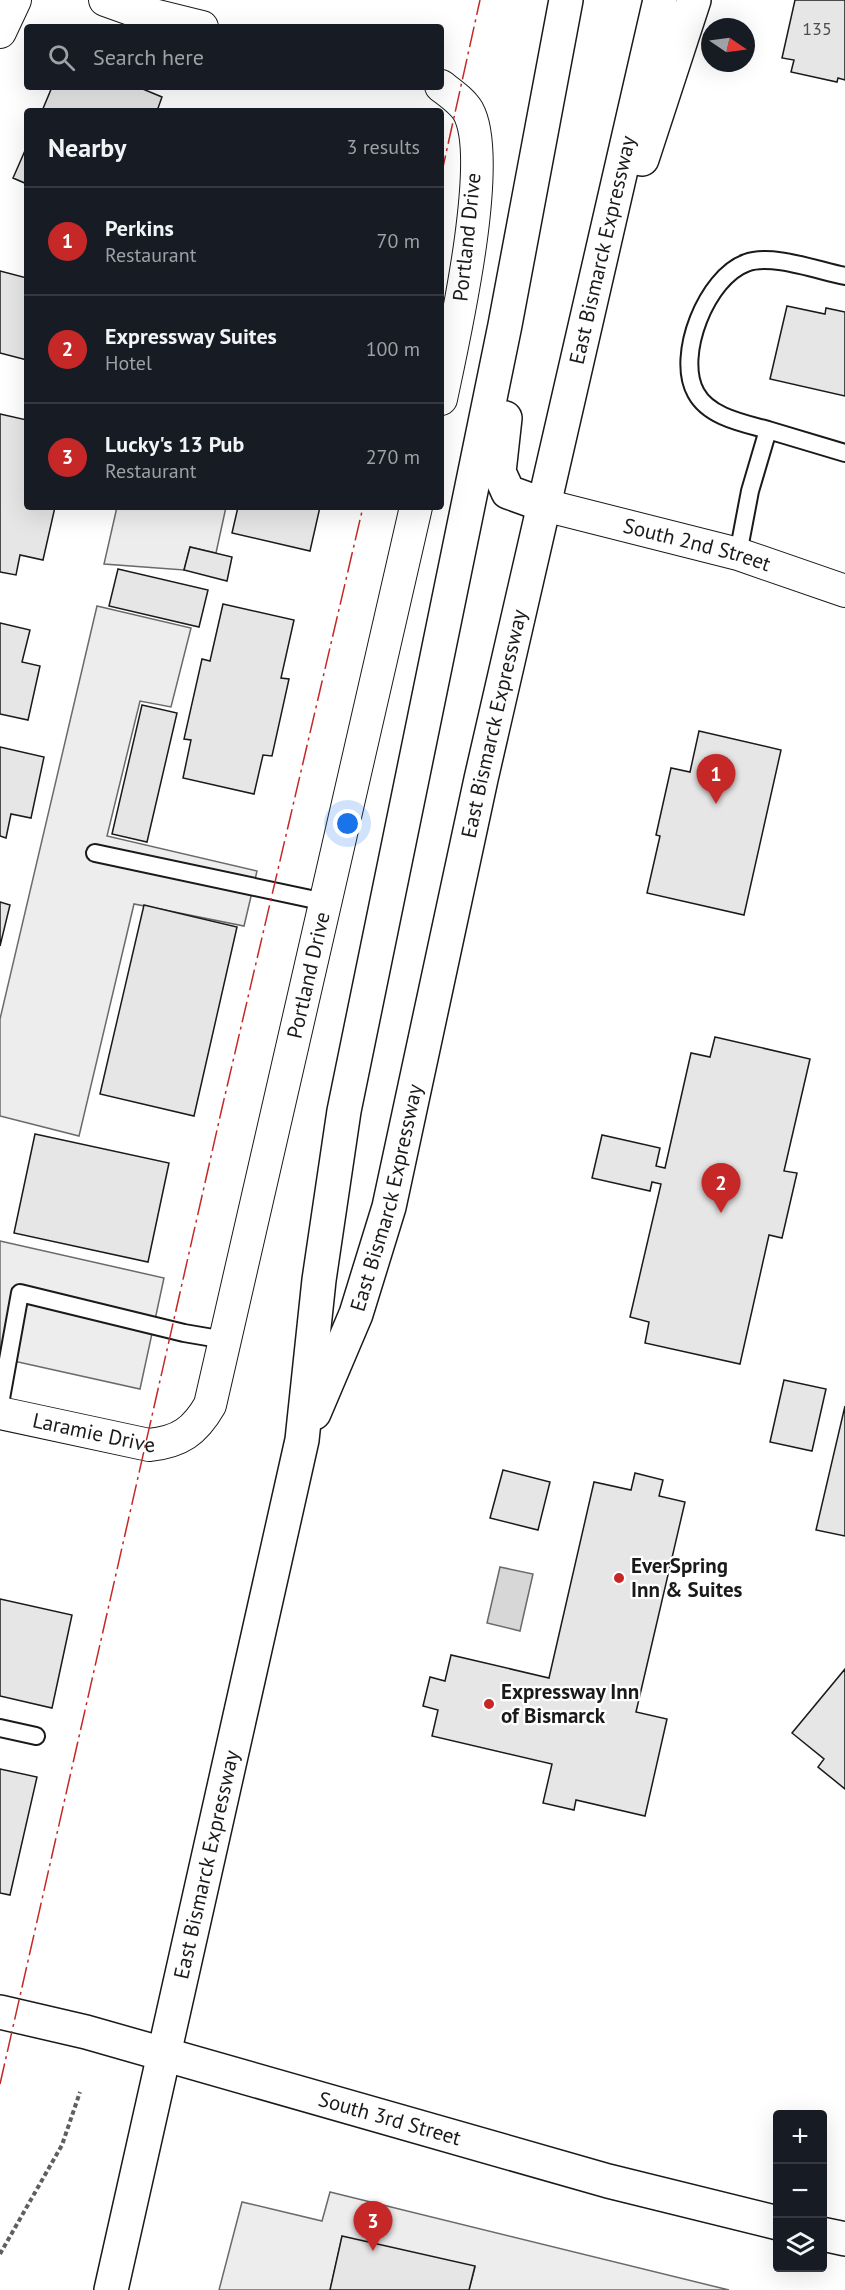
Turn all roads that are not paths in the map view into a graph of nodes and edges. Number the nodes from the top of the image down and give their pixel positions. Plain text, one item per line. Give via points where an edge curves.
1 (15, 0) edge
2 (105, 0) edge
3 (566, 0) edge
4 (660, 0) edge
5 (694, 0) edge
6 (190, 24) edge
7 (0, 32) edge
8 (444, 89) edge
9 (536, 166) junction
10 (607, 237) junction
11 (845, 276) edge
12 (444, 384) edge
13 (768, 430) junction
14 (845, 453) edge
15 (544, 505) junction
16 (415, 510) edge
17 (738, 554) junction
18 (845, 591) edge
19 (94, 854) dead end
20 (325, 902) junction
21 (225, 1340) junction
22 (0, 1404) edge
23 (0, 1413) edge
24 (187, 1435) joint
25 (302, 1440) junction
26 (0, 1728) edge
27 (36, 1736) dead end
28 (0, 2012) edge
29 (165, 2057) junction
30 (773, 2222) edge
31 (827, 2235) edge
32 (845, 2239) edge
33 (111, 2290) edge

1 - 7 street
2 - 6 street
3 - 9 main road, East Bismarck Expressway
4 - 10 main road, East Bismarck Expressway
5 - 10 main road via 649,144
8 - 12 street, Portland Drive via 468,111 476,164 463,291
9 - 15 main road via 542,194 539,225 500,444 500,472 508,492
9 - 25 main road, East Bismarck Expressway via 344,1111 319,1280
10 - 15 main road, East Bismarck Expressway
11 - 13 lane via 782,262 747,262 717,283 707,300 689,358 695,392 719,414
13 - 14 lane
13 - 17 lane via 750,491
15 - 17 street, South 2nd Street
15 - 25 main road, East Bismarck Expressway via 389,1207 356,1314
16 - 20 street, Portland Drive
17 - 18 street, South 2nd Street
19 - 20 lane
20 - 21 street, Portland Drive
21 - 22 lane via 20,1293
21 - 24 street, Portland Drive via 210,1405 200,1423
23 - 24 street, Laramie Drive via 149,1445 169,1443
25 - 29 main road, East Bismarck Expressway
26 - 27 lane
28 - 29 main road, South 3rd Street via 86,2032
29 - 30 main road, South 3rd Street via 608,2181
29 - 33 main road, East Bismarck Expressway
31 - 32 main road

